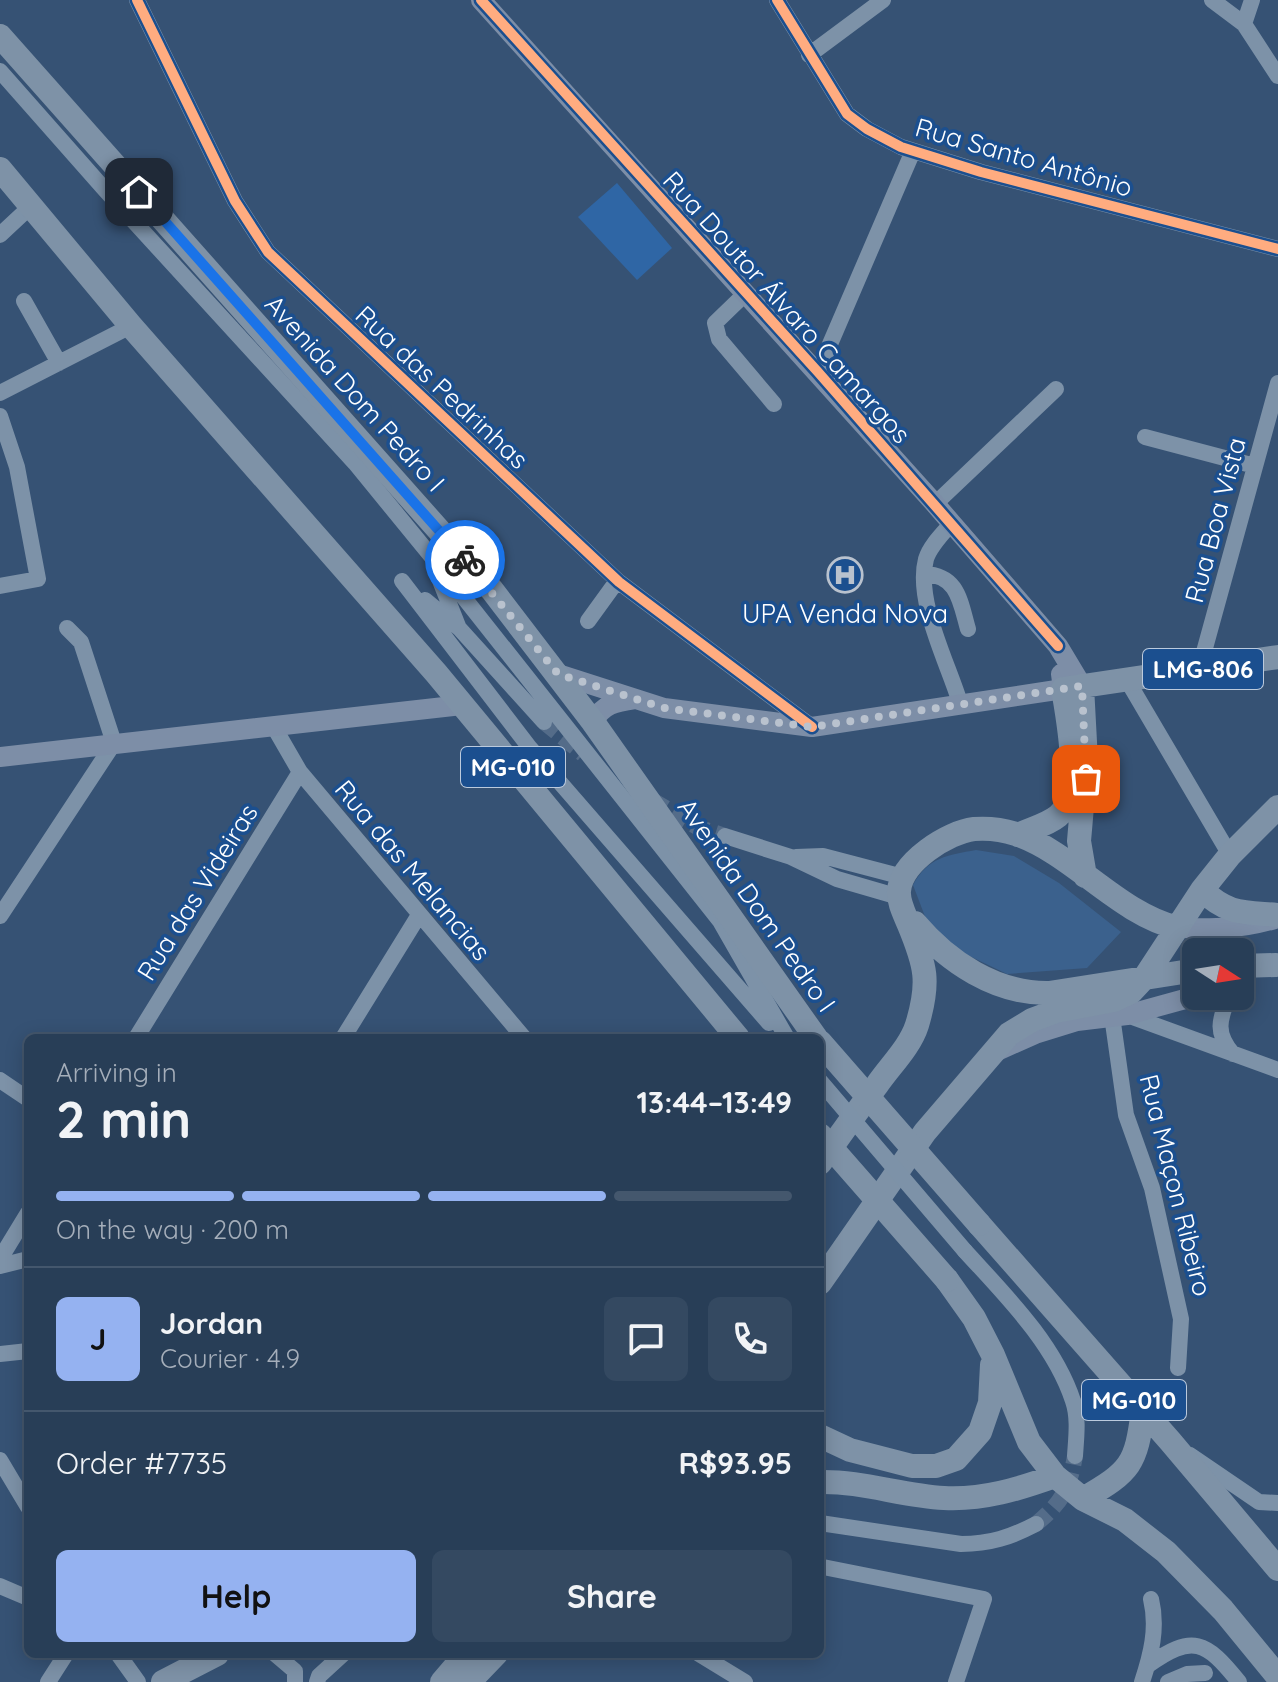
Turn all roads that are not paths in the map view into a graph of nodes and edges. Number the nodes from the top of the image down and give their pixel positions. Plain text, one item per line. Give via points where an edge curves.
1 (137, 0) edge
2 (481, 0) edge
3 (777, 0) edge
4 (883, 0) edge
5 (1212, 0) edge
6 (1252, 0) edge
7 (1244, 24) junction
8 (0, 36) edge
9 (809, 55) junction
10 (0, 71) edge
11 (1278, 76) edge
12 (913, 151) junction
13 (0, 169) edge
14 (31, 206) junction
15 (0, 235) edge
16 (1278, 249) edge
17 (746, 293) junction
18 (24, 301) dead end
19 (131, 326) junction
20 (59, 363) junction
21 (818, 372) junction
22 (1278, 383) edge
23 (1056, 389) dead end
24 (0, 393) edge
25 (774, 404) dead end
26 (0, 416) edge
27 (1145, 437) dead end
28 (1255, 466) junction
29 (935, 504) junction
30 (951, 524) junction
31 (431, 556) junction
32 (924, 574) junction
33 (617, 581) junction
34 (0, 586) edge
35 (588, 621) dead end
36 (67, 628) dead end
37 (459, 628) junction
38 (968, 629) dead end
39 (1278, 657) edge
40 (1199, 670) junction
41 (558, 674) junction
42 (1127, 680) junction
43 (442, 681) junction
44 (1073, 688) junction
45 (635, 699) junction
46 (960, 703) junction
47 (462, 705) junction
48 (433, 709) junction
49 (544, 722) tunnel mouth
50 (593, 722) junction
51 (274, 727) junction
52 (812, 727) junction
53 (114, 743) junction
54 (0, 757) edge
55 (300, 772) junction
56 (1278, 807) edge
57 (1018, 835) junction
58 (725, 836) tunnel mouth
59 (1230, 855) junction
60 (1085, 876) junction
61 (1202, 890) junction
62 (901, 893) junction
63 (419, 915) junction
64 (0, 916) edge
65 (1278, 916) edge
66 (1178, 928) junction
67 (1277, 965) edge
68 (1254, 966) edge
69 (1182, 972) edge
70 (1254, 974) edge
71 (1145, 977) junction
72 (1182, 1000) edge
73 (1225, 1010) edge
74 (1120, 1016) junction
75 (774, 1017) junction
76 (138, 1034) edge
77 (345, 1034) edge
78 (521, 1034) edge
79 (735, 1034) edge
80 (781, 1034) edge
81 (783, 1034) edge
82 (808, 1034) edge
83 (813, 1034) edge
84 (824, 1047) edge
85 (991, 1054) junction
86 (1234, 1055) junction
87 (1278, 1070) edge
88 (0, 1080) edge
89 (824, 1086) edge
90 (24, 1096) edge
91 (851, 1119) junction
92 (824, 1140) edge
93 (824, 1143) edge
94 (824, 1157) edge
95 (24, 1220) edge
96 (0, 1259) edge
97 (24, 1260) edge
98 (0, 1266) edge
99 (825, 1277) edge
100 (24, 1351) edge
101 (0, 1354) edge
102 (993, 1355) junction
103 (1178, 1368) dead end
104 (1143, 1410) junction
105 (824, 1438) edge
106 (1170, 1441) junction
107 (1075, 1456) tunnel mouth
108 (0, 1460) edge
109 (1055, 1476) junction
110 (824, 1483) edge
111 (1083, 1499) junction
112 (24, 1500) edge
113 (1278, 1503) edge
114 (824, 1524) edge
115 (1036, 1524) tunnel mouth
116 (824, 1567) edge
117 (1278, 1569) edge
118 (0, 1586) edge
119 (24, 1596) edge
120 (1151, 1599) dead end
121 (63, 1658) edge
122 (121, 1658) edge
123 (209, 1658) edge
124 (280, 1658) edge
125 (339, 1658) edge
126 (491, 1658) edge
127 (706, 1658) edge
128 (473, 1671) edge
129 (1275, 1672) edge
130 (1205, 1673) dead end
131 (1145, 1674) edge
132 (48, 1682) edge
133 (138, 1682) edge
134 (163, 1682) edge
135 (295, 1682) edge
136 (317, 1682) edge
137 (442, 1682) edge
138 (745, 1682) edge
139 (956, 1682) edge
140 (1168, 1682) edge
141 (1239, 1682) edge

1 - 33 street, Rua das Pedrinhas via 235,201 268,252
2 - 17 main road, Rua Doutor Álvaro Camargos
3 - 9 street, Rua Santo Antônio
4 - 9 street
5 - 7 street
6 - 7 street
7 - 11 street
8 - 41 highway, Avenida Dom Pedro I / MG-010 via 492,590
9 - 12 street, Rua Santo Antônio via 847,114
10 - 31 street via 355,463
12 - 16 street, Rua Santo Antônio
12 - 21 street
13 - 14 highway, MG-010
14 - 15 street
14 - 19 highway, MG-010
17 - 21 main road, Rua Doutor Álvaro Camargos
17 - 25 street via 715,329
18 - 20 street
19 - 20 street
19 - 43 highway, MG-010
20 - 24 street
21 - 29 main road, Rua Doutor Álvaro Camargos
22 - 28 street, Rua Boa Vista
23 - 29 street
26 - 34 street via 17,467 38,579
27 - 28 street
28 - 40 street, Rua Boa Vista
29 - 30 main road, Rua Doutor Álvaro Camargos
30 - 32 street via 927,557
30 - 44 main road, Rua Doutor Álvaro Camargos via 1058,646
31 - 37 street
31 - 75 street via 720,921
32 - 38 street via 939,574 951,583
32 - 46 street via 932,622
33 - 35 street
33 - 52 street, Rua das Pedrinhas
36 - 53 street via 81,642
37 - 49 street
37 - 80 street via 402,581 530,748
39 - 40 highway, LMG-806
40 - 42 highway, LMG-806
41 - 45 main road, LMG-806
41 - 50 highway, Avenida Dom Pedro I / MG-010
42 - 44 highway, LMG-806
42 - 59 street
43 - 47 highway, MG-010
43 - 48 main road
44 - 46 main road, LMG-806
44 - 57 highway, Rua Doutor Álvaro Camargos via 1069,798 1057,817
44 - 60 highway, Rua Doutor Álvaro Camargos via 1086,761 1079,841
45 - 50 main road via 605,707
45 - 52 main road, LMG-806 via 677,710
46 - 52 main road, LMG-806
47 - 48 main road
47 - 79 highway, MG-010
48 - 51 main road
50 - 83 highway, Avenida Dom Pedro I / MG-010
51 - 53 main road
51 - 55 street, Rua das Melancias
53 - 54 main road
53 - 64 street
55 - 63 street, Rua das Melancias
55 - 76 street, Rua das Videiras
56 - 59 highway
57 - 60 highway
57 - 62 highway via 973,829 948,837 925,852
58 - 62 street via 791,857 823,856
59 - 61 highway
60 - 66 highway via 1140,913
61 - 65 highway via 1217,905 1233,911
61 - 66 highway
62 - 71 highway via 934,945 989,980 1025,993
62 - 91 highway via 925,966 926,991 916,1029
63 - 77 street
63 - 78 street, Rua das Melancias
65 - 66 main road via 1227,930
66 - 71 highway
67 - 68 highway
67 - 70 main road
69 - 71 highway
71 - 85 highway via 1114,1000 1032,1020
72 - 74 main road
73 - 86 street via 1220,1027
74 - 85 main road via 1077,1021
74 - 86 street
74 - 103 street, Rua Maçon Ribeiro via 1126,1115 1152,1188 1181,1319
75 - 81 street
75 - 82 street
84 - 104 highway, Avenida Dom Pedro I / MG-010, bridge
85 - 99 highway via 925,1132
86 - 87 street
88 - 90 street
89 - 107 street, bridge via 1013,1305 1053,1360 1074,1402
91 - 93 street
91 - 94 highway
92 - 102 highway, bridge via 947,1280
95 - 96 street
97 - 98 street
100 - 101 street
102 - 105 highway via 990,1403 980,1432 956,1459 912,1466
102 - 109 highway via 1029,1442
104 - 106 highway, Avenida Dom Pedro I / MG-010
104 - 111 highway via 1131,1464 1116,1480
106 - 113 street via 1259,1502
106 - 117 highway, Avenida Dom Pedro I / MG-010
108 - 112 street
109 - 110 highway via 1014,1491 944,1498
109 - 111 highway
111 - 129 highway via 1125,1520 1166,1552
114 - 115 street via 961,1544 1011,1537
116 - 139 street via 984,1599
118 - 119 street
120 - 131 street via 1154,1635
121 - 132 street
122 - 133 street
123 - 134 highway
124 - 135 street via 295,1671
125 - 136 street
126 - 128 highway
127 - 138 street
128 - 137 highway
130 - 140 street
131 - 141 street via 1169,1650 1201,1646 1217,1655

